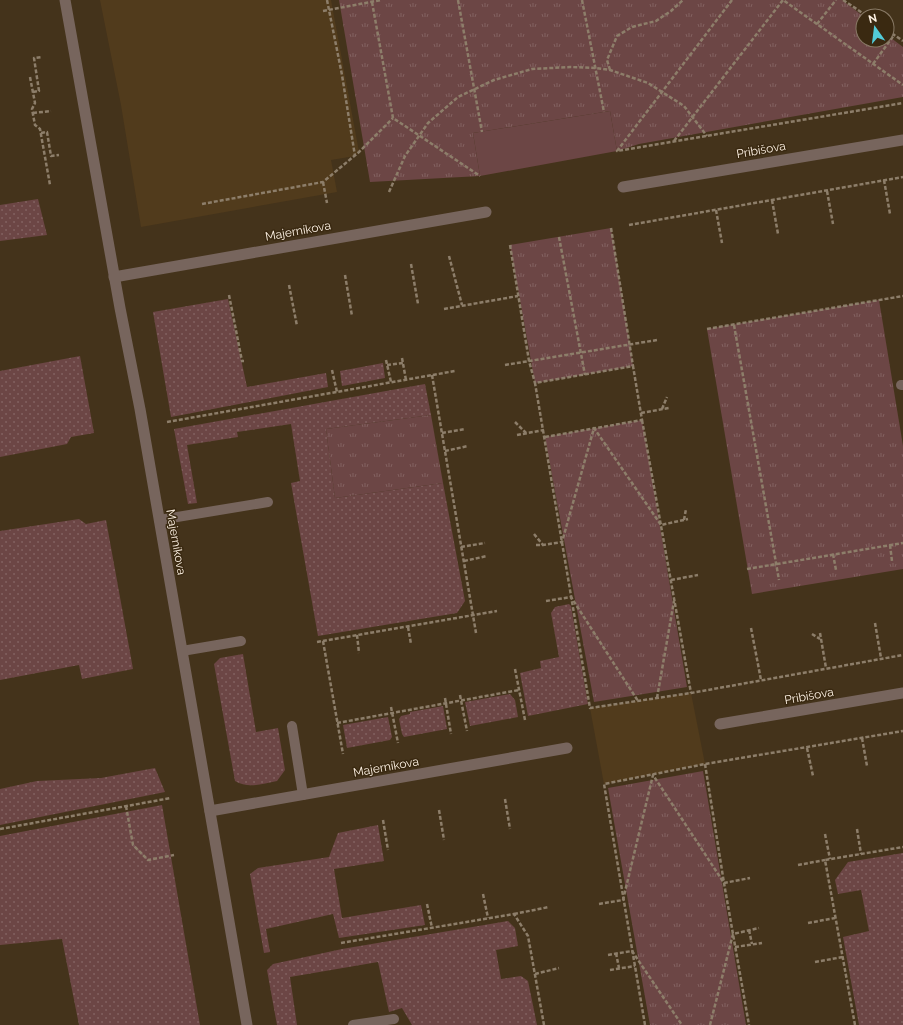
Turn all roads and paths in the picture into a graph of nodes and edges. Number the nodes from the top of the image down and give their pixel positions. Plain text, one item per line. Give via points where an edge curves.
1 (65, 0) edge
2 (327, 0) edge
3 (381, 0) edge
4 (458, 0) edge
5 (582, 0) edge
6 (683, 0) edge
7 (732, 0) edge
8 (836, 0) edge
9 (843, 0) edge
10 (372, 2) junction
11 (855, 8) edge
12 (329, 10) junction
13 (323, 11) dead end
14 (817, 24) junction
15 (885, 48) edge
16 (42, 57) dead end
17 (873, 64) junction
18 (596, 68) junction
19 (610, 70) junction
20 (30, 77) dead end
21 (903, 85) edge
22 (474, 88) junction
23 (33, 92) junction
24 (662, 92) junction
25 (903, 103) edge
26 (51, 110) dead end
27 (604, 112) dead end
28 (33, 113) junction
29 (393, 118) junction
30 (693, 118) junction
31 (482, 132) dead end
32 (41, 133) junction
33 (420, 136) junction
34 (707, 136) junction
35 (903, 140) edge
36 (674, 141) junction
37 (59, 155) dead end
38 (354, 156) junction
39 (480, 176) dead end
40 (903, 177) edge
41 (884, 180) junction
42 (323, 182) junction
43 (50, 185) dead end
44 (623, 187) dead end
45 (827, 191) junction
46 (389, 192) dead end
47 (772, 200) junction
48 (327, 203) dead end
49 (202, 204) dead end
50 (716, 210) junction
51 (486, 212) dead end
52 (890, 214) dead end
53 (833, 224) dead end
54 (629, 225) dead end
55 (611, 228) dead end
56 (778, 234) dead end
57 (559, 237) dead end
58 (722, 243) dead end
59 (510, 245) dead end
60 (449, 256) dead end
61 (411, 264) dead end
62 (345, 275) dead end
63 (114, 277) junction
64 (289, 285) dead end
65 (229, 295) dead end
66 (518, 296) junction
67 (903, 296) edge
68 (418, 304) dead end
69 (462, 306) junction
70 (444, 309) dead end
71 (352, 316) dead end
72 (734, 325) junction
73 (297, 326) dead end
74 (706, 329) dead end
75 (657, 340) dead end
76 (629, 344) junction
77 (580, 352) junction
78 (402, 358) dead end
79 (386, 360) dead end
80 (244, 361) dead end
81 (529, 361) junction
82 (403, 363) junction
83 (387, 365) junction
84 (505, 365) dead end
85 (633, 366) junction
86 (332, 370) dead end
87 (455, 371) dead end
88 (432, 375) junction
89 (584, 375) junction
90 (406, 380) junction
91 (391, 382) junction
92 (536, 383) junction
93 (336, 392) junction
94 (667, 397) dead end
95 (669, 408) dead end
96 (662, 410) junction
97 (641, 414) junction
98 (642, 420) junction
99 (167, 422) dead end
100 (515, 422) dead end
101 (594, 428) junction
102 (465, 429) dead end
103 (544, 430) junction
104 (442, 433) junction
105 (526, 433) junction
106 (517, 434) dead end
107 (545, 436) junction
108 (468, 446) dead end
109 (445, 451) junction
110 (268, 502) dead end
111 (686, 509) dead end
112 (688, 519) dead end
113 (159, 520) junction
114 (684, 520) junction
115 (661, 525) junction
116 (534, 534) dead end
117 (562, 542) junction
118 (903, 542) edge
119 (485, 543) dead end
120 (536, 545) dead end
121 (543, 545) junction
122 (890, 545) junction
123 (461, 547) junction
124 (833, 554) junction
125 (487, 556) dead end
126 (464, 560) junction
127 (892, 561) dead end
128 (776, 564) junction
129 (747, 569) dead end
130 (836, 570) dead end
131 (698, 575) dead end
132 (671, 580) junction
133 (779, 580) dead end
134 (571, 597) junction
135 (674, 599) junction
136 (546, 601) dead end
137 (497, 611) dead end
138 (473, 615) junction
139 (875, 623) dead end
140 (408, 627) junction
141 (751, 628) dead end
142 (476, 633) dead end
143 (820, 633) dead end
144 (812, 634) dead end
145 (357, 635) junction
146 (820, 640) junction
147 (241, 641) dead end
148 (323, 641) junction
149 (317, 642) dead end
150 (410, 644) dead end
151 (182, 651) junction
152 (359, 653) dead end
153 (903, 654) edge
154 (881, 658) junction
155 (826, 668) junction
156 (515, 669) dead end
157 (761, 680) junction
158 (519, 690) junction
159 (691, 693) junction
160 (903, 693) edge
161 (460, 695) dead end
162 (445, 698) dead end
163 (657, 698) junction
164 (461, 701) junction
165 (638, 701) junction
166 (446, 703) junction
167 (391, 707) dead end
168 (392, 713) junction
169 (525, 720) dead end
170 (338, 723) junction
171 (720, 724) dead end
172 (292, 726) dead end
173 (467, 731) dead end
174 (903, 731) edge
175 (451, 734) dead end
176 (862, 738) junction
177 (398, 743) dead end
178 (567, 748) dead end
179 (807, 748) junction
180 (343, 754) dead end
181 (705, 764) junction
182 (867, 766) dead end
183 (653, 775) junction
184 (813, 776) dead end
185 (303, 795) junction
186 (171, 798) dead end
187 (505, 799) dead end
188 (126, 806) junction
189 (439, 810) dead end
190 (210, 811) junction
191 (383, 820) dead end
192 (0, 829) edge
193 (510, 829) dead end
194 (856, 829) dead end
195 (825, 834) dead end
196 (444, 840) dead end
197 (903, 847) edge
198 (388, 850) dead end
199 (861, 854) junction
200 (174, 855) dead end
201 (830, 859) junction
202 (825, 860) junction
203 (798, 865) dead end
204 (750, 878) dead end
205 (724, 883) junction
206 (483, 894) dead end
207 (623, 900) junction
208 (427, 904) dead end
209 (599, 904) dead end
210 (549, 908) dead end
211 (514, 914) junction
212 (488, 918) junction
213 (835, 918) junction
214 (808, 923) dead end
215 (432, 928) junction
216 (759, 928) dead end
217 (749, 930) junction
218 (733, 934) junction
219 (762, 943) dead end
220 (341, 944) dead end
221 (752, 944) junction
222 (735, 947) junction
223 (632, 951) junction
224 (616, 953) junction
225 (608, 955) dead end
226 (842, 957) junction
227 (815, 962) dead end
228 (635, 966) junction
229 (559, 968) dead end
230 (619, 968) junction
231 (610, 970) dead end
232 (535, 974) junction
233 (394, 1018) dead end
234 (247, 1025) edge
235 (353, 1025) edge
236 (544, 1025) edge
237 (645, 1025) edge
238 (682, 1025) edge
239 (710, 1025) edge
240 (749, 1025) edge
241 (855, 1025) edge

1 - 63 street, Majerníkova
2 - 12 path
3 - 10 path
4 - 22 path
5 - 18 path
6 - 19 path via 656,20 632,27 617,36 607,60
7 - 24 path
8 - 14 path
9 - 11 path
10 - 12 path
10 - 29 path
12 - 13 path
12 - 38 path
14 - 17 path
14 - 30 path via 783,0
15 - 17 path
16 - 23 path via 34,58 39,91
17 - 21 path
18 - 19 path
18 - 22 path via 532,70
18 - 27 path
19 - 24 path
20 - 23 path
22 - 31 path
22 - 33 path via 458,97 428,123
23 - 28 path
24 - 30 path via 684,106
24 - 36 path via 617,151
25 - 34 path
26 - 28 path
28 - 32 path via 35,124
29 - 33 path
29 - 38 path
30 - 34 path
30 - 36 path
32 - 37 path via 47,132 51,156
32 - 43 path
33 - 39 path
33 - 46 path via 405,156
34 - 36 path
35 - 44 street, Pribišova
38 - 42 path
40 - 41 path
41 - 45 path
41 - 52 path
42 - 48 path
42 - 49 path
45 - 47 path
45 - 53 path
47 - 50 path
47 - 56 path
50 - 54 path
50 - 58 path
51 - 63 street, Majerníkova
55 - 76 path
57 - 77 path
59 - 66 path
60 - 69 path
61 - 68 path
62 - 71 path
63 - 113 street, Majerníkova
64 - 73 path
65 - 80 path
66 - 69 path
66 - 81 path
67 - 72 path
69 - 70 path
72 - 74 path
72 - 128 path
75 - 76 path
76 - 77 path
76 - 85 path
77 - 81 path
77 - 89 path
78 - 82 path
79 - 83 path
81 - 84 path
81 - 92 path
82 - 83 path
82 - 90 path
83 - 91 path
85 - 89 path
85 - 97 path
86 - 93 path
87 - 88 path
88 - 90 path
88 - 104 path
89 - 92 path
90 - 91 path
91 - 93 path
92 - 103 path
93 - 99 path
94 - 96 path
95 - 96 path
96 - 97 path
97 - 98 path
98 - 101 path
98 - 115 path
100 - 105 path
101 - 107 path
101 - 115 path
101 - 117 path
102 - 104 path
103 - 105 path
103 - 107 path
104 - 109 path
105 - 106 path
107 - 117 path
108 - 109 path
109 - 123 path
110 - 113 lane
111 - 114 path
112 - 114 path
113 - 151 street, Majerníkova
114 - 115 path
115 - 132 path
116 - 121 path
117 - 121 path
117 - 134 path
118 - 122 path
119 - 123 path
120 - 121 path
122 - 124 path
122 - 127 path
123 - 126 path
124 - 128 path
124 - 130 path
125 - 126 path
126 - 138 path
128 - 129 path
128 - 133 path
131 - 132 path
132 - 135 path
134 - 136 path
134 - 165 path
134 - 165 path via 590,708
135 - 159 path
135 - 163 path
137 - 138 path
138 - 140 path
138 - 142 path
139 - 154 path
140 - 145 path
140 - 150 path
141 - 157 path
143 - 146 path
144 - 146 path
145 - 148 path
145 - 152 path
146 - 155 path
147 - 151 lane
148 - 149 path
148 - 170 path
151 - 190 street, Majerníkova
153 - 154 path
154 - 155 path
155 - 157 path
156 - 158 path
157 - 159 path
158 - 164 path
158 - 169 path
159 - 163 path
160 - 171 street, Pribišova
161 - 164 path
162 - 166 path
163 - 165 path
164 - 166 path
164 - 173 path
166 - 168 path
166 - 175 path
167 - 168 path
168 - 170 path
168 - 177 path
170 - 180 path
172 - 185 lane
174 - 176 path
176 - 179 path
176 - 182 path
178 - 185 street, Majerníkova
179 - 181 path
179 - 184 path
181 - 183 path
181 - 205 path
183 - 205 path
183 - 207 path
183 - 207 path via 604,784
185 - 190 street, Majerníkova
186 - 188 path
187 - 193 path
188 - 192 path
188 - 200 path via 132,845 148,860
189 - 196 path
190 - 234 street, Majerníkova
191 - 198 path
194 - 199 path
195 - 201 path
197 - 199 path
199 - 201 path
201 - 202 path
202 - 203 path
202 - 213 path
204 - 205 path
205 - 218 path
206 - 212 path
207 - 209 path
207 - 223 path
208 - 215 path
210 - 211 path
211 - 212 path
211 - 232 path via 528,936
212 - 215 path
213 - 214 path
213 - 226 path
215 - 220 path
216 - 217 path
217 - 218 path
217 - 221 path
218 - 222 path
218 - 239 path
219 - 221 path
221 - 222 path
222 - 240 path
223 - 224 path
223 - 228 path
223 - 238 path
224 - 225 path
224 - 230 path
226 - 227 path
226 - 241 path
228 - 230 path
228 - 237 path
229 - 232 path
230 - 231 path
232 - 236 path
233 - 235 lane

